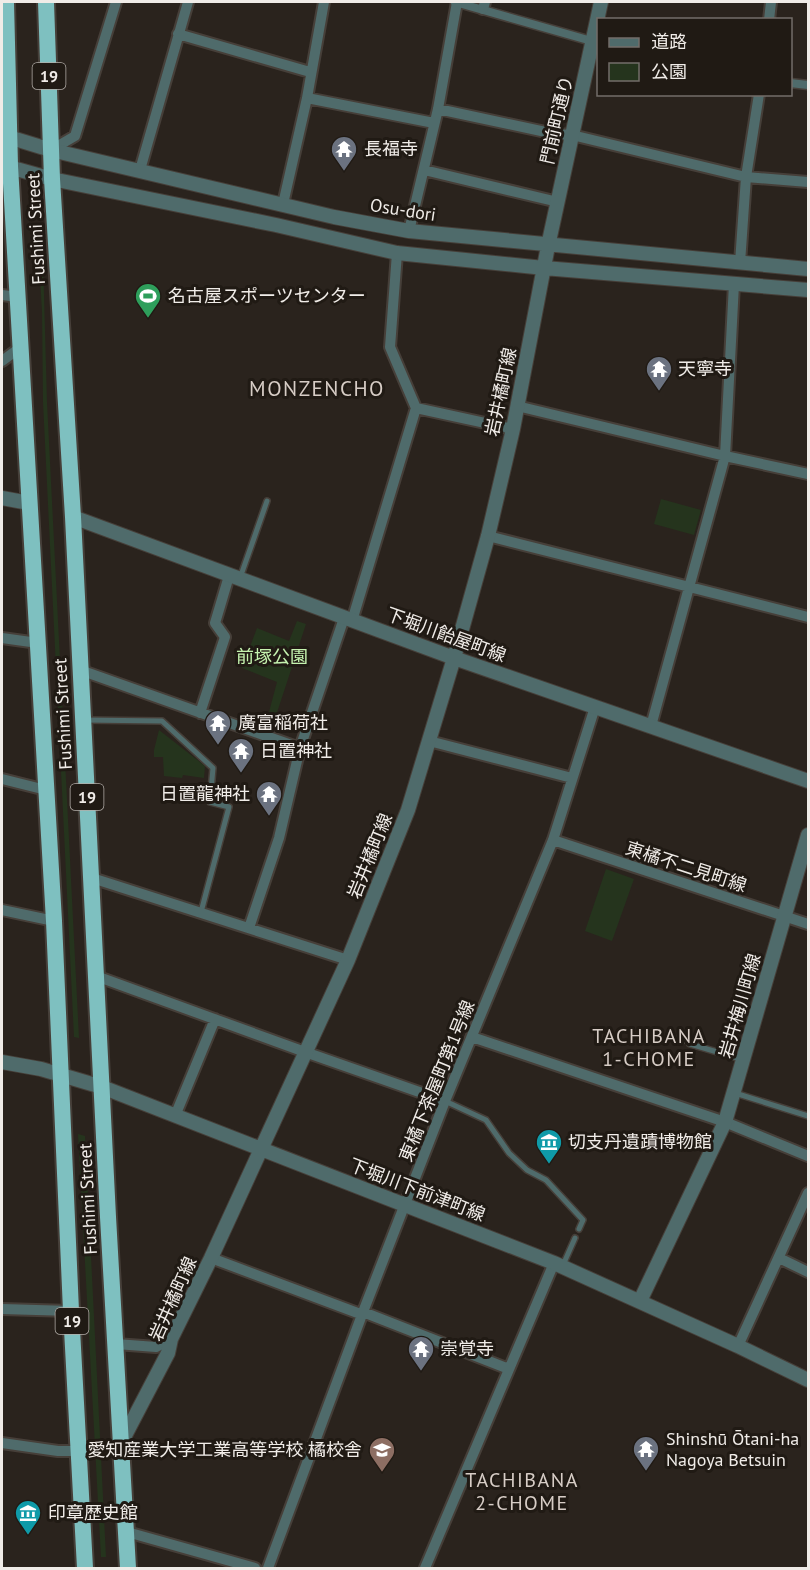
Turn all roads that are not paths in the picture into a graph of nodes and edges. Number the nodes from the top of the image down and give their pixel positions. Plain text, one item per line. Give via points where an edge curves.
1 (6, 2) edge
2 (46, 2) edge
3 (116, 2) edge
4 (188, 2) edge
5 (324, 2) edge
6 (456, 2) edge
7 (601, 2) edge
8 (771, 2) edge
9 (484, 5) edge
10 (599, 18) edge
11 (769, 18) edge
12 (178, 34) junction
13 (596, 42) edge
14 (310, 72) junction
15 (792, 82) edge
16 (808, 85) edge
17 (759, 96) edge
18 (307, 98) junction
19 (438, 109) junction
20 (434, 123) junction
21 (5, 135) edge
22 (572, 135) junction
23 (51, 150) junction
24 (6, 165) edge
25 (140, 170) junction
26 (424, 170) junction
27 (746, 177) junction
28 (52, 179) junction
29 (808, 182) edge
30 (558, 202) junction
31 (284, 204) junction
32 (409, 231) junction
33 (548, 246) junction
34 (397, 253) junction
35 (740, 263) junction
36 (544, 268) junction
37 (808, 269) edge
38 (734, 284) junction
39 (808, 290) edge
40 (10, 296) edge
41 (21, 347) junction
42 (2, 361) edge
43 (517, 406) junction
44 (416, 408) junction
45 (513, 429) junction
46 (725, 456) junction
47 (808, 474) edge
48 (2, 498) edge
49 (267, 501) dead end
50 (29, 503) junction
51 (73, 517) junction
52 (488, 536) junction
53 (234, 578) junction
54 (690, 586) junction
55 (808, 617) edge
56 (348, 619) junction
57 (2, 638) edge
58 (38, 643) junction
59 (454, 658) junction
60 (80, 670) junction
61 (595, 707) junction
62 (200, 713) junction
63 (83, 720) junction
64 (651, 726) junction
65 (429, 741) junction
66 (300, 748) junction
67 (572, 778) junction
68 (2, 779) edge
69 (808, 781) edge
70 (46, 790) junction
71 (808, 835) edge
72 (553, 840) junction
73 (92, 878) junction
74 (2, 910) edge
75 (201, 912) junction
76 (784, 917) junction
77 (54, 921) junction
78 (808, 924) edge
79 (249, 928) junction
80 (348, 960) junction
81 (96, 976) junction
82 (215, 1019) junction
83 (472, 1037) junction
84 (671, 1037) dead end
85 (682, 1041) dead end
86 (690, 1044) dead end
87 (305, 1052) junction
88 (743, 1060) junction
89 (2, 1062) edge
90 (60, 1074) junction
91 (102, 1087) junction
92 (734, 1093) junction
93 (445, 1101) junction
94 (175, 1116) junction
95 (808, 1116) edge
96 (725, 1122) junction
97 (261, 1149) junction
98 (808, 1156) edge
99 (808, 1193) edge
100 (405, 1204) junction
101 (579, 1230) dead end
102 (575, 1238) dead end
103 (211, 1258) junction
104 (779, 1258) junction
105 (558, 1265) junction
106 (808, 1272) edge
107 (640, 1301) junction
108 (2, 1309) edge
109 (71, 1311) junction
110 (363, 1314) junction
111 (171, 1339) junction
112 (116, 1344) junction
113 (738, 1346) junction
114 (509, 1369) junction
115 (808, 1380) edge
116 (2, 1443) edge
117 (121, 1443) junction
118 (80, 1451) junction
119 (127, 1532) junction
120 (85, 1569) edge
121 (128, 1569) edge
122 (255, 1569) edge
123 (268, 1569) edge
124 (424, 1569) edge

1 - 21 highway, Fushimi Street / 19
2 - 23 highway, Fushimi Street / 19
3 - 23 street via 75,136
4 - 12 street
5 - 14 street
6 - 9 street
6 - 19 street
7 - 10 street, 門前町通り
8 - 11 street
9 - 13 street
12 - 14 street
12 - 25 street
13 - 22 street, 門前町通り
14 - 18 street
15 - 16 street
17 - 27 street
18 - 20 street
18 - 31 street
19 - 20 street
19 - 22 street
20 - 26 street
21 - 23 street, Osu-dori
21 - 24 highway, Fushimi Street / 19
22 - 27 street
22 - 30 street, 門前町通り
23 - 25 street, Osu-dori
23 - 28 highway, Fushimi Street / 19
24 - 28 street
24 - 40 highway, Fushimi Street / 19
25 - 31 street, Osu-dori
26 - 30 street
26 - 32 street
27 - 29 street
27 - 35 street
28 - 34 street
28 - 51 highway, Fushimi Street / 19
30 - 33 street, 門前町通り
31 - 32 street, Osu-dori
32 - 33 street, Osu-dori
33 - 35 street, Osu-dori
33 - 36 street, 岩井橘町線
34 - 36 street
34 - 44 street via 390,347
35 - 37 street, Osu-dori
36 - 38 street
36 - 43 street, 岩井橘町線
38 - 39 street
38 - 46 street
40 - 41 highway, Fushimi Street / 19
41 - 42 street
41 - 50 highway, Fushimi Street / 19
43 - 45 street, 岩井橘町線
43 - 46 street
44 - 45 street
44 - 56 street
45 - 52 street, 岩井橘町線
46 - 47 street
46 - 54 street
48 - 50 street
49 - 53 lane
50 - 58 highway, Fushimi Street / 19
51 - 53 street, 下堀川飴屋町線
51 - 60 highway, Fushimi Street / 19
52 - 54 street
52 - 59 street, 岩井橘町線
53 - 56 street, 下堀川飴屋町線
53 - 62 street via 215,623 225,637
54 - 55 street
54 - 64 street
56 - 59 street, 下堀川飴屋町線
56 - 66 street
57 - 58 street
58 - 70 highway, Fushimi Street / 19
59 - 61 street, 下堀川飴屋町線
59 - 65 street, 岩井橘町線
60 - 62 street
60 - 63 highway, Fushimi Street / 19
61 - 64 street, 下堀川飴屋町線
61 - 67 street, 東橘下茶屋町第1号線
62 - 66 street
63 - 73 highway, Fushimi Street / 19
63 - 75 lane via 162,721 213,768 210,802 229,807
64 - 69 street, 下堀川飴屋町線
65 - 67 street
65 - 80 street, 岩井橘町線 via 408,810
66 - 79 street via 279,838
67 - 72 street, 東橘下茶屋町第1号線
68 - 70 street
70 - 77 highway, Fushimi Street / 19
71 - 76 street, 岩井梅川町線
72 - 76 street, 東橘不二見町線
72 - 83 street, 東橘下茶屋町第1号線
73 - 75 street
73 - 81 highway, Fushimi Street / 19
74 - 77 street
75 - 79 street
76 - 78 street, 東橘不二見町線
76 - 88 street, 岩井梅川町線
77 - 90 highway, Fushimi Street / 19
79 - 80 street
80 - 87 street, 岩井橘町線
81 - 82 street
81 - 91 highway, Fushimi Street / 19
82 - 87 street
82 - 94 street
83 - 93 street, 東橘下茶屋町第1号線
83 - 96 street
84 - 85 lane
86 - 88 lane
87 - 93 street
87 - 97 street, 岩井橘町線
88 - 92 street, 岩井梅川町線
89 - 90 street, 下堀川下前津町線
90 - 91 street, 下堀川下前津町線
90 - 109 highway, Fushimi Street / 19
91 - 94 street, 下堀川下前津町線
91 - 112 highway, Fushimi Street / 19
92 - 95 lane
92 - 96 street, 岩井梅川町線
93 - 100 street, 東橘下茶屋町第1号線
93 - 101 lane via 486,1120 509,1153 527,1170 546,1180 583,1220
94 - 97 street, 下堀川下前津町線
96 - 98 street
96 - 107 street, 岩井梅川町線
97 - 100 street, 下堀川下前津町線
97 - 103 street, 岩井橘町線
99 - 104 street
100 - 105 street, 下堀川下前津町線
100 - 110 street, 東橘下茶屋町第1号線
102 - 105 lane
103 - 110 street
103 - 111 street, 岩井橘町線
104 - 106 street
104 - 113 street
105 - 107 street, 下堀川下前津町線
105 - 114 street
107 - 113 street, 下堀川下前津町線
108 - 109 street
109 - 118 highway, Fushimi Street / 19
110 - 114 street
110 - 123 street, 東橘下茶屋町第1号線
111 - 112 street via 156,1347
111 - 117 street, 岩井橘町線 via 168,1353
112 - 117 highway, Fushimi Street / 19
113 - 115 street, 下堀川下前津町線
114 - 124 street
116 - 118 street
117 - 119 highway, Fushimi Street / 19
118 - 120 highway, Fushimi Street / 19
119 - 121 highway, Fushimi Street / 19
119 - 122 street

